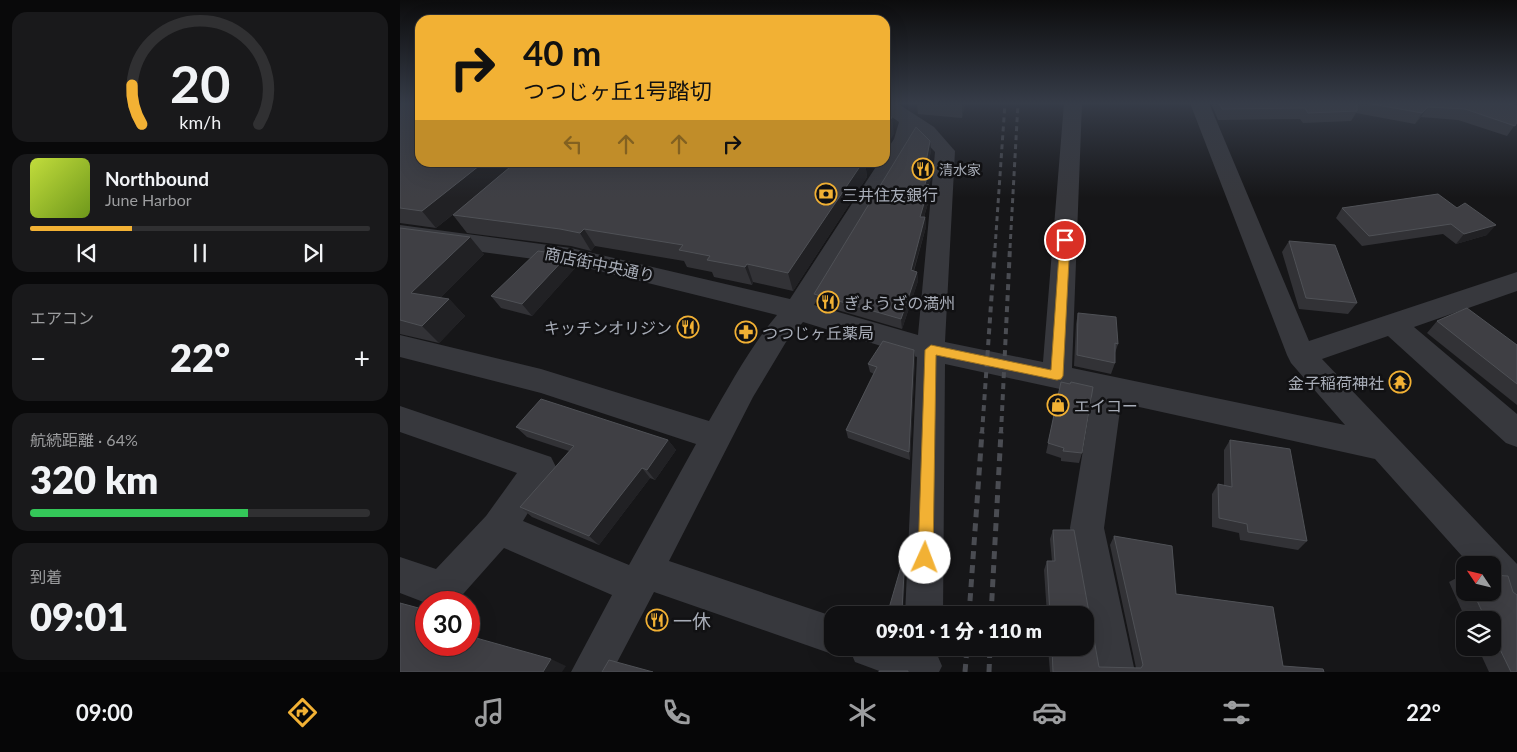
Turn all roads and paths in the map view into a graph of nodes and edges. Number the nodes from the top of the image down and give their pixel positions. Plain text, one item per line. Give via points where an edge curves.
1 (905, 134) edge
2 (930, 134) edge
3 (1071, 134) edge
4 (1210, 134) edge
5 (890, 154) edge
6 (878, 167) edge
7 (466, 219) edge
8 (400, 233) edge
9 (443, 238) junction
10 (1517, 281) edge
11 (797, 310) junction
12 (1391, 323) junction
13 (400, 346) edge
14 (931, 350) junction
15 (1301, 355) junction
16 (1057, 376) junction
17 (1108, 389) junction
18 (400, 419) edge
19 (1517, 433) edge
20 (716, 437) junction
21 (1384, 447) junction
22 (498, 528) junction
23 (400, 575) edge
24 (642, 579) junction
25 (1517, 592) edge
26 (924, 606) edge
27 (824, 633) edge
28 (899, 656) edge
29 (922, 662) edge
30 (591, 672) edge
31 (1115, 672) edge

1 - 5 street
2 - 14 street via 945,151
3 - 16 street
4 - 15 street
6 - 11 street
7 - 9 street
8 - 9 street, 商店街中央通り
9 - 11 street, 商店街中央通り via 571,256
10 - 12 street
11 - 14 street, 商店街中央通り
11 - 20 street via 776,335
12 - 15 street
12 - 19 street
13 - 20 street via 541,381
14 - 16 street, 商店街中央通り
14 - 26 street
15 - 21 street
16 - 17 street, 商店街中央通り
17 - 21 street, 商店街中央通り
17 - 31 street via 1087,528
18 - 22 street via 540,467
20 - 24 street
21 - 25 street
22 - 23 street via 442,590
22 - 24 street
24 - 27 street
24 - 30 street
28 - 29 street

